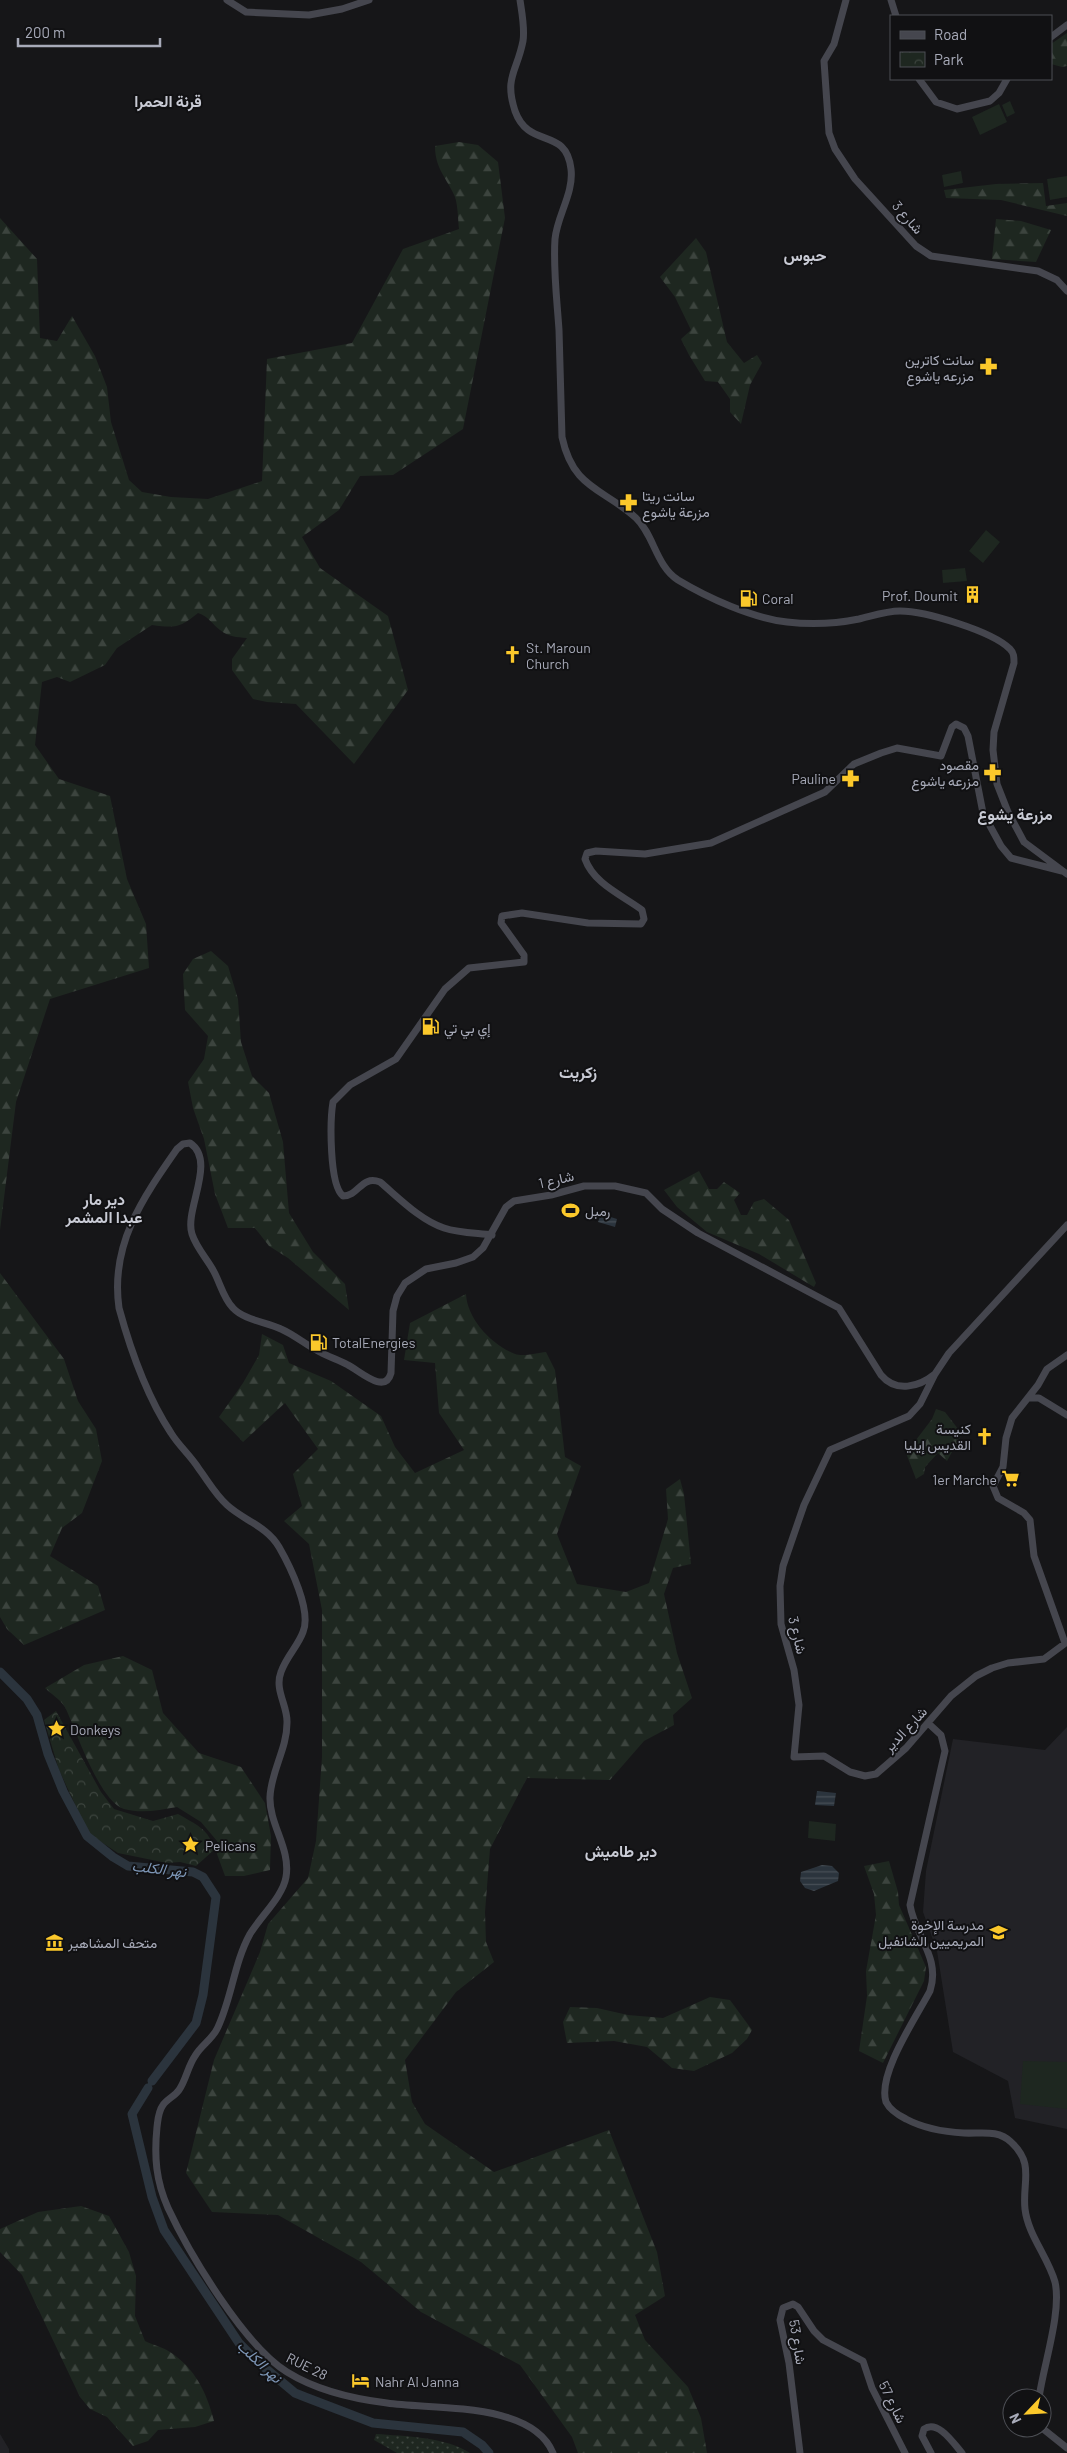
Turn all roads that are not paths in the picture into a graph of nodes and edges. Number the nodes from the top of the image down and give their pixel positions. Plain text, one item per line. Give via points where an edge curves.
1 (227, 0) edge
2 (369, 0) edge
3 (520, 0) edge
4 (846, 0) edge
5 (891, 0) edge
6 (896, 15) edge
7 (1067, 25) edge
8 (1052, 36) edge
9 (920, 80) edge
10 (1006, 80) edge
11 (1067, 290) edge
12 (1064, 873) edge
13 (1067, 1225) edge
14 (492, 1235) junction
15 (1067, 1355) edge
16 (935, 1374) junction
17 (1038, 1385) junction
18 (1028, 1398) junction
19 (1041, 1399) junction
20 (1067, 1415) edge
21 (298, 1641) joint
22 (1066, 1643) edge
23 (928, 1723) junction
24 (794, 1757) joint
25 (862, 2361) joint
26 (1041, 2388) edge
27 (1052, 2436) edge
28 (1067, 2448) edge
29 (553, 2453) edge
30 (800, 2453) edge
31 (905, 2453) edge
32 (931, 2453) edge
33 (962, 2453) edge

1 - 2 street via 246,12 309,15
3 - 12 street via 523,43 509,84 511,97 526,130 560,144 570,158 572,172 558,226 555,256 562,437 568,459 598,492 636,519 672,575 723,602 773,620 808,624 827,624 896,611 917,612 962,625 1009,648 1014,663 994,737 997,784 1024,842
4 - 11 street, شارع 3 via 834,44 824,61 828,124 835,149 855,179 916,246 931,256 1044,273
5 - 6 street
7 - 8 street
9 - 10 street via 936,102 957,108 990,101
12 - 14 street via 1007,854 983,814 968,736 964,728 956,724 941,756 896,748 874,755 848,768 825,792 717,841 645,854 596,850 588,853 586,863 597,877 642,910 644,919 641,924 588,923 522,913 502,916 501,923 524,954 524,962 468,968 445,989 396,1059 350,1085 334,1102 334,1163 340,1194 352,1195 362,1183 373,1180 438,1226
13 - 16 street, شارع 3 via 956,1345
14 - 16 street, شارع 1 via 506,1207 514,1201 584,1186 615,1186 646,1193 680,1223 839,1308 881,1375 890,1383 901,1386 918,1384
14 - 21 street, شارع 1 via 473,1257 426,1269 400,1290 391,1326 391,1372 386,1382 380,1382 281,1329 240,1314 232,1306 192,1235 192,1216 201,1170 198,1153 190,1144 183,1144 177,1149 126,1233 118,1265 117,1294 143,1381 173,1437 211,1487 229,1507 254,1522 278,1544 305,1612 306,1624
15 - 17 street via 1051,1364
16 - 24 street, شارع 3 via 910,1416 830,1450 799,1520 781,1573 779,1601 799,1705
17 - 18 street
17 - 19 street
18 - 19 street
18 - 22 street via 1009,1424 1003,1467 993,1486 998,1498 1030,1520 1034,1556
19 - 20 street
21 - 29 street, RUE 28 via 280,1673 279,1684 288,1725 271,1788 270,1809 284,1854 286,1880 280,1895 264,1911 244,1946 217,2030 195,2054 180,2090 162,2106 158,2116 154,2159 162,2194 180,2233 241,2327 282,2369 318,2387 368,2400 501,2414 539,2434
22 - 23 street, شارع الدير via 1044,1659 992,1668 976,1676 951,1696
23 - 24 street, شارع الدير via 883,1770 870,1776 850,1772 824,1756
23 - 26 street via 941,1735 945,1751 910,1905 931,1958 933,1979 930,1991 892,2064 885,2083 885,2097 895,2113 921,2126 959,2133 997,2134 1011,2142 1023,2157 1027,2172 1026,2214 1055,2282 1056,2297
25 - 30 street, شارع 53 via 823,2340 796,2305 783,2308 780,2320 789,2363
25 - 31 street, شارع 57
27 - 28 street
32 - 33 street, شارع 57 via 922,2432 931,2426 938,2428

